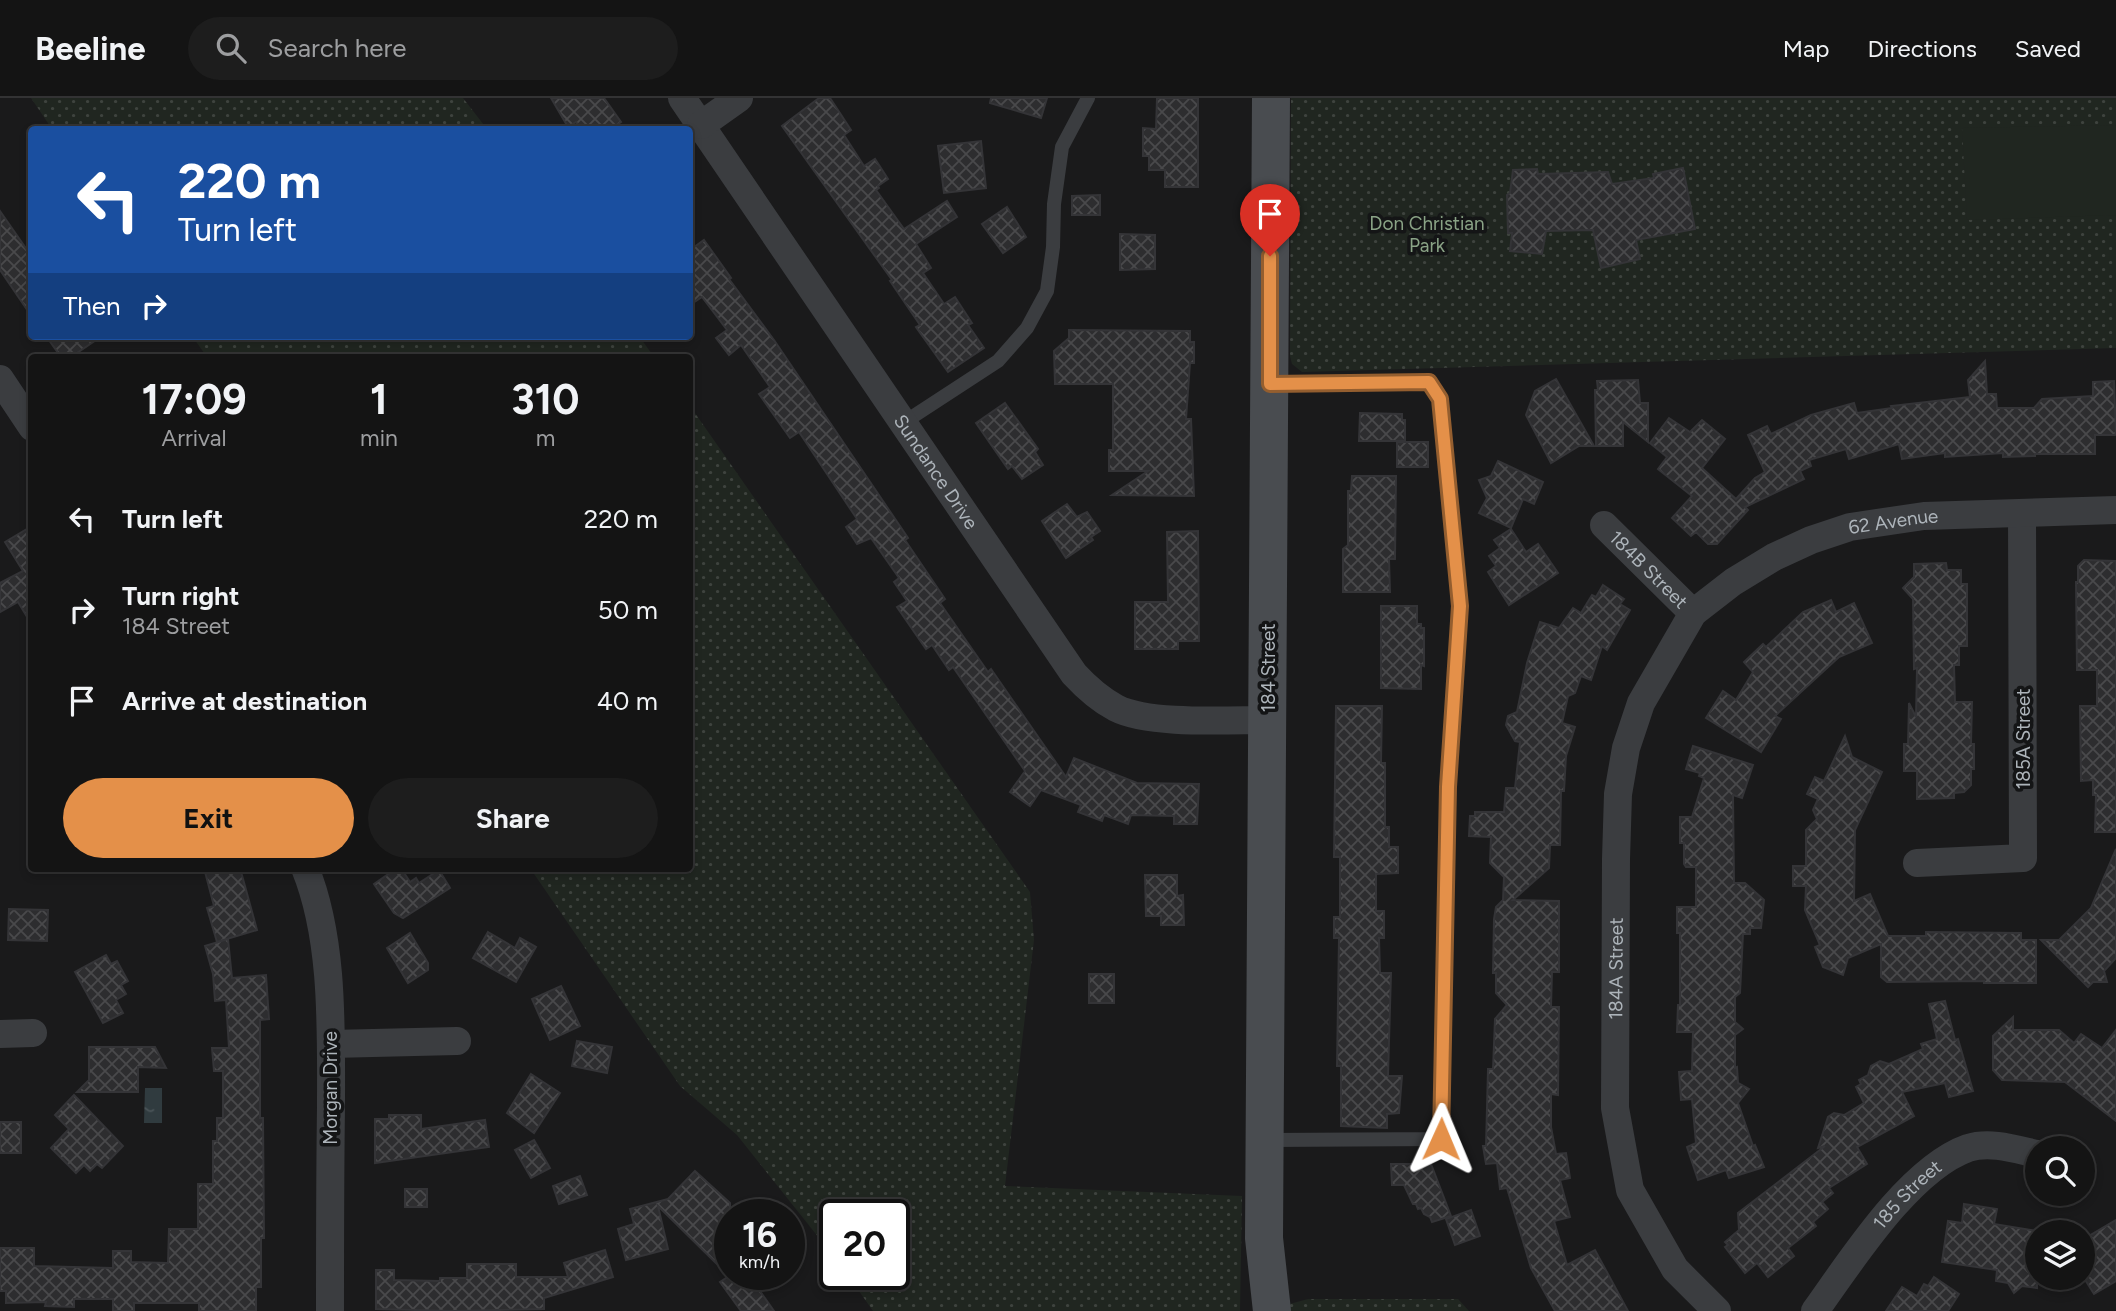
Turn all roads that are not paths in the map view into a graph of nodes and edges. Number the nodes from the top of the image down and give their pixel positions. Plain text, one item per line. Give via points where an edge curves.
1 (682, 98) edge
2 (739, 98) edge
3 (1088, 98) edge
4 (1272, 98) edge
5 (701, 125) junction
6 (0, 379) edge
7 (1270, 384) junction
8 (28, 420) edge
9 (903, 423) junction
10 (2116, 510) edge
11 (2022, 513) junction
12 (1604, 525) dead end
13 (1693, 613) junction
14 (1267, 720) junction
15 (1917, 863) dead end
16 (306, 872) edge
17 (33, 1033) dead end
18 (0, 1034) edge
19 (457, 1041) dead end
20 (331, 1044) junction
21 (1265, 1140) junction
22 (2025, 1152) edge
23 (1264, 1238) junction
24 (330, 1311) edge
25 (1252, 1311) edge
26 (1272, 1311) edge
27 (1717, 1311) edge
28 (1815, 1311) edge

1 - 5 street, Sundance Drive
2 - 5 street
3 - 9 lane via 1062,147 1047,291 1027,328 998,361
4 - 7 main road, 184 Street
5 - 9 street, Sundance Drive
6 - 8 street
7 - 14 main road, 184 Street
7 - 21 lane via 1429,382 1440,399 1460,606 1448,787 1441,1139
9 - 14 street, Sundance Drive via 1087,687 1117,708 1145,718
10 - 11 street, 62 Avenue
11 - 13 street, 62 Avenue via 1924,516 1850,527 1774,557
11 - 15 street, 185A Street via 2023,858
12 - 13 street, 184B Street
13 - 27 street, 184A Street via 1641,702 1618,794 1615,1108 1630,1190 1675,1269
14 - 21 main road, 184 Street
16 - 20 street, Morgan Drive via 314,891 327,966
17 - 18 street
19 - 20 street
20 - 24 street, Morgan Drive
21 - 23 main road, 184 Street
22 - 28 street, 185 Street via 1970,1147 1941,1161 1889,1214
23 - 25 main road, 184 Street
23 - 26 main road, 184 Street

